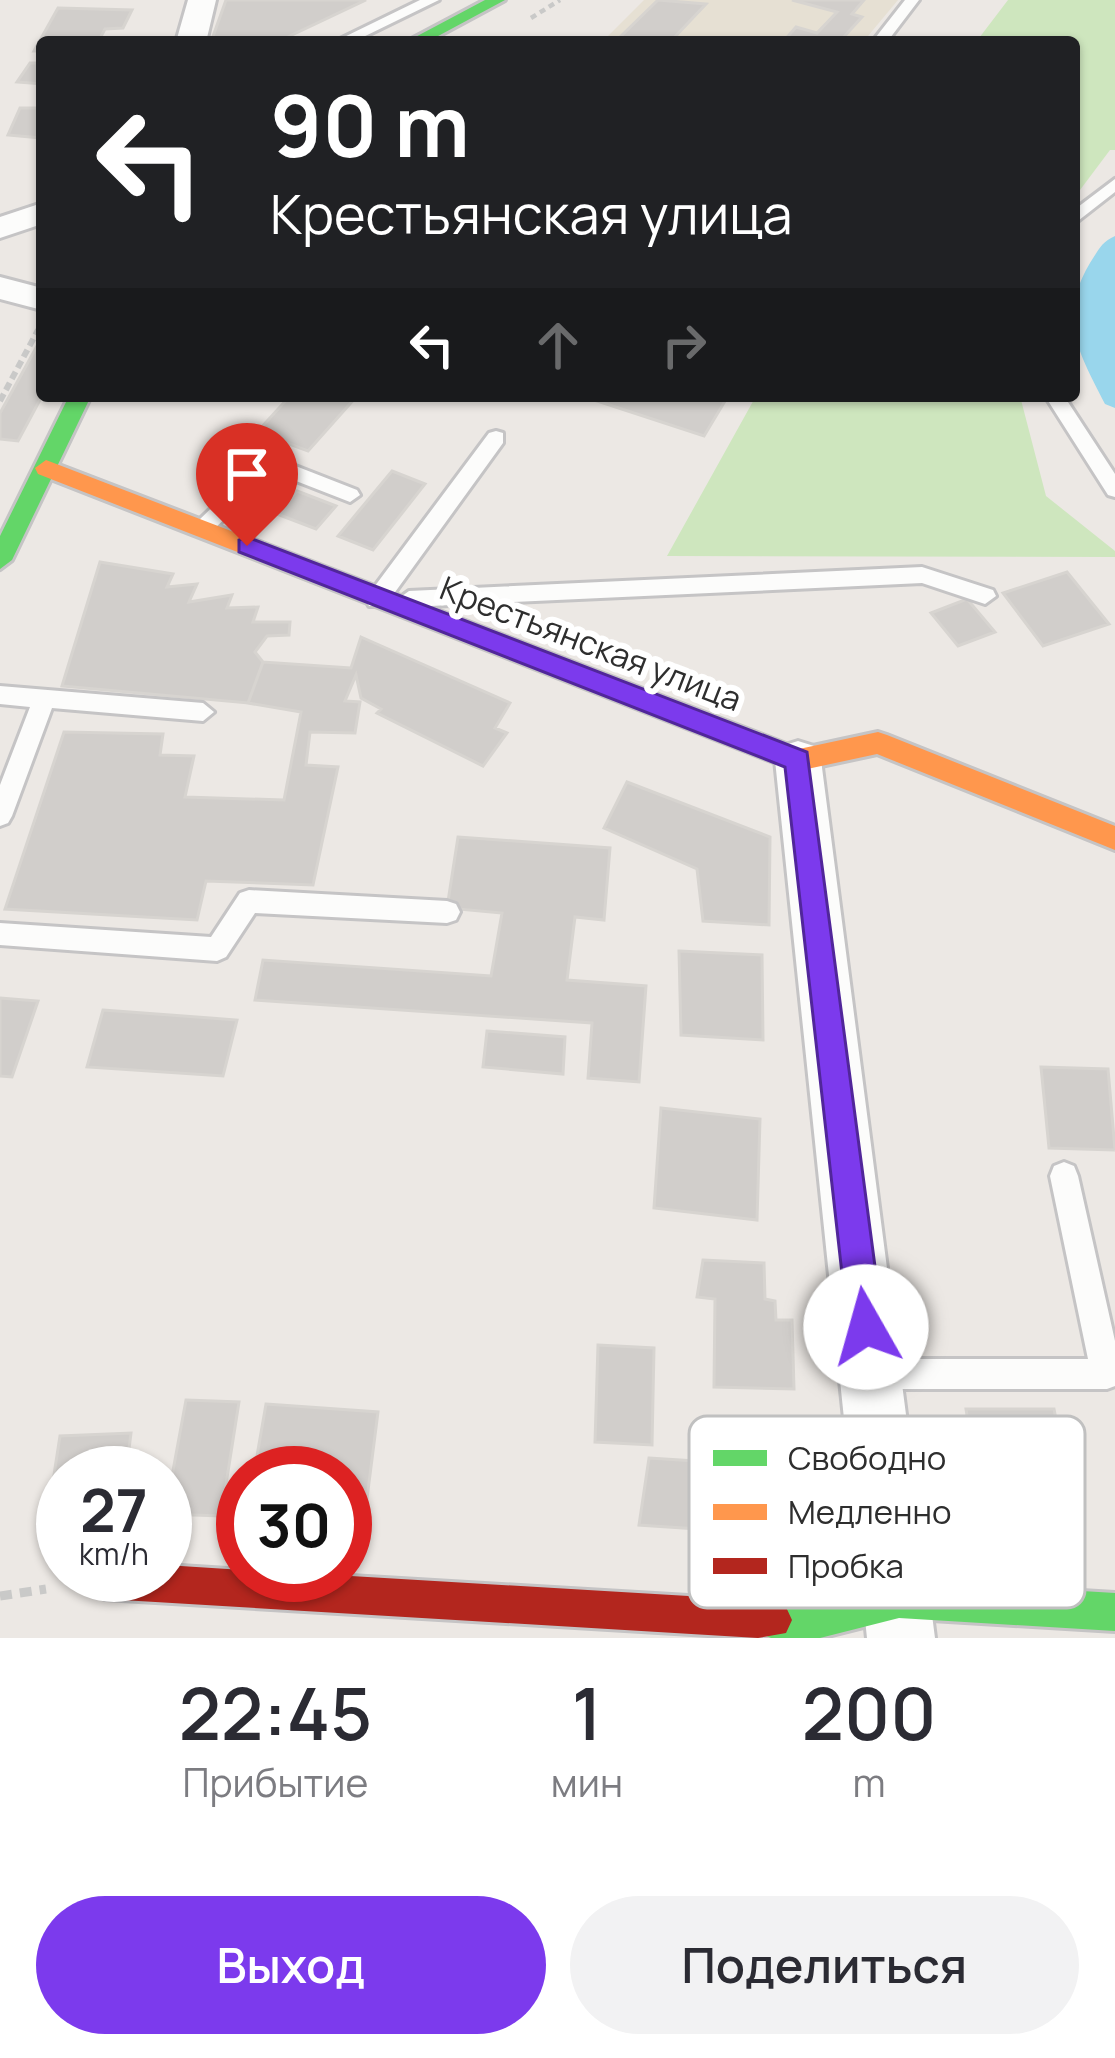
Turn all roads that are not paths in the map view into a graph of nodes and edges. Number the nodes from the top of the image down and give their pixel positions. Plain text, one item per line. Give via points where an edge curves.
1 (202, 0) edge
2 (431, 0) edge
3 (497, 0) edge
4 (912, 0) edge
5 (193, 36) edge
6 (354, 36) edge
7 (426, 36) edge
8 (884, 36) edge
9 (1115, 184) edge
10 (1080, 214) edge
11 (36, 215) edge
12 (0, 228) edge
13 (77, 402) edge
14 (1058, 402) edge
15 (496, 438) dead end
16 (46, 467) junction
17 (1115, 490) edge
18 (350, 495) dead end
19 (203, 528) junction
20 (0, 560) edge
21 (985, 596) dead end
22 (377, 600) junction
23 (0, 695) edge
24 (45, 698) junction
25 (203, 712) dead end
26 (797, 760) junction
27 (0, 816) edge
28 (1115, 838) edge
29 (447, 912) dead end
30 (0, 934) edge
31 (1064, 1176) dead end
32 (871, 1374) junction
33 (876, 1416) edge
34 (192, 1585) edge
35 (1115, 1612) edge
36 (900, 1619) edge

1 - 5 street
2 - 6 lane
3 - 7 street
4 - 8 lane
9 - 10 lane
11 - 12 street
13 - 16 street
14 - 17 lane
15 - 22 lane
16 - 19 street, Крестьянская улица
16 - 20 street
18 - 19 lane via 270,463
19 - 22 street, Крестьянская улица
21 - 22 lane via 922,575
22 - 26 street, Крестьянская улица
23 - 24 lane
24 - 25 lane
24 - 27 lane
26 - 28 street via 878,743
26 - 32 street
29 - 30 lane via 249,901 217,949
31 - 32 lane via 1107,1374
32 - 33 street
34 - 36 street via 809,1622
35 - 36 street

